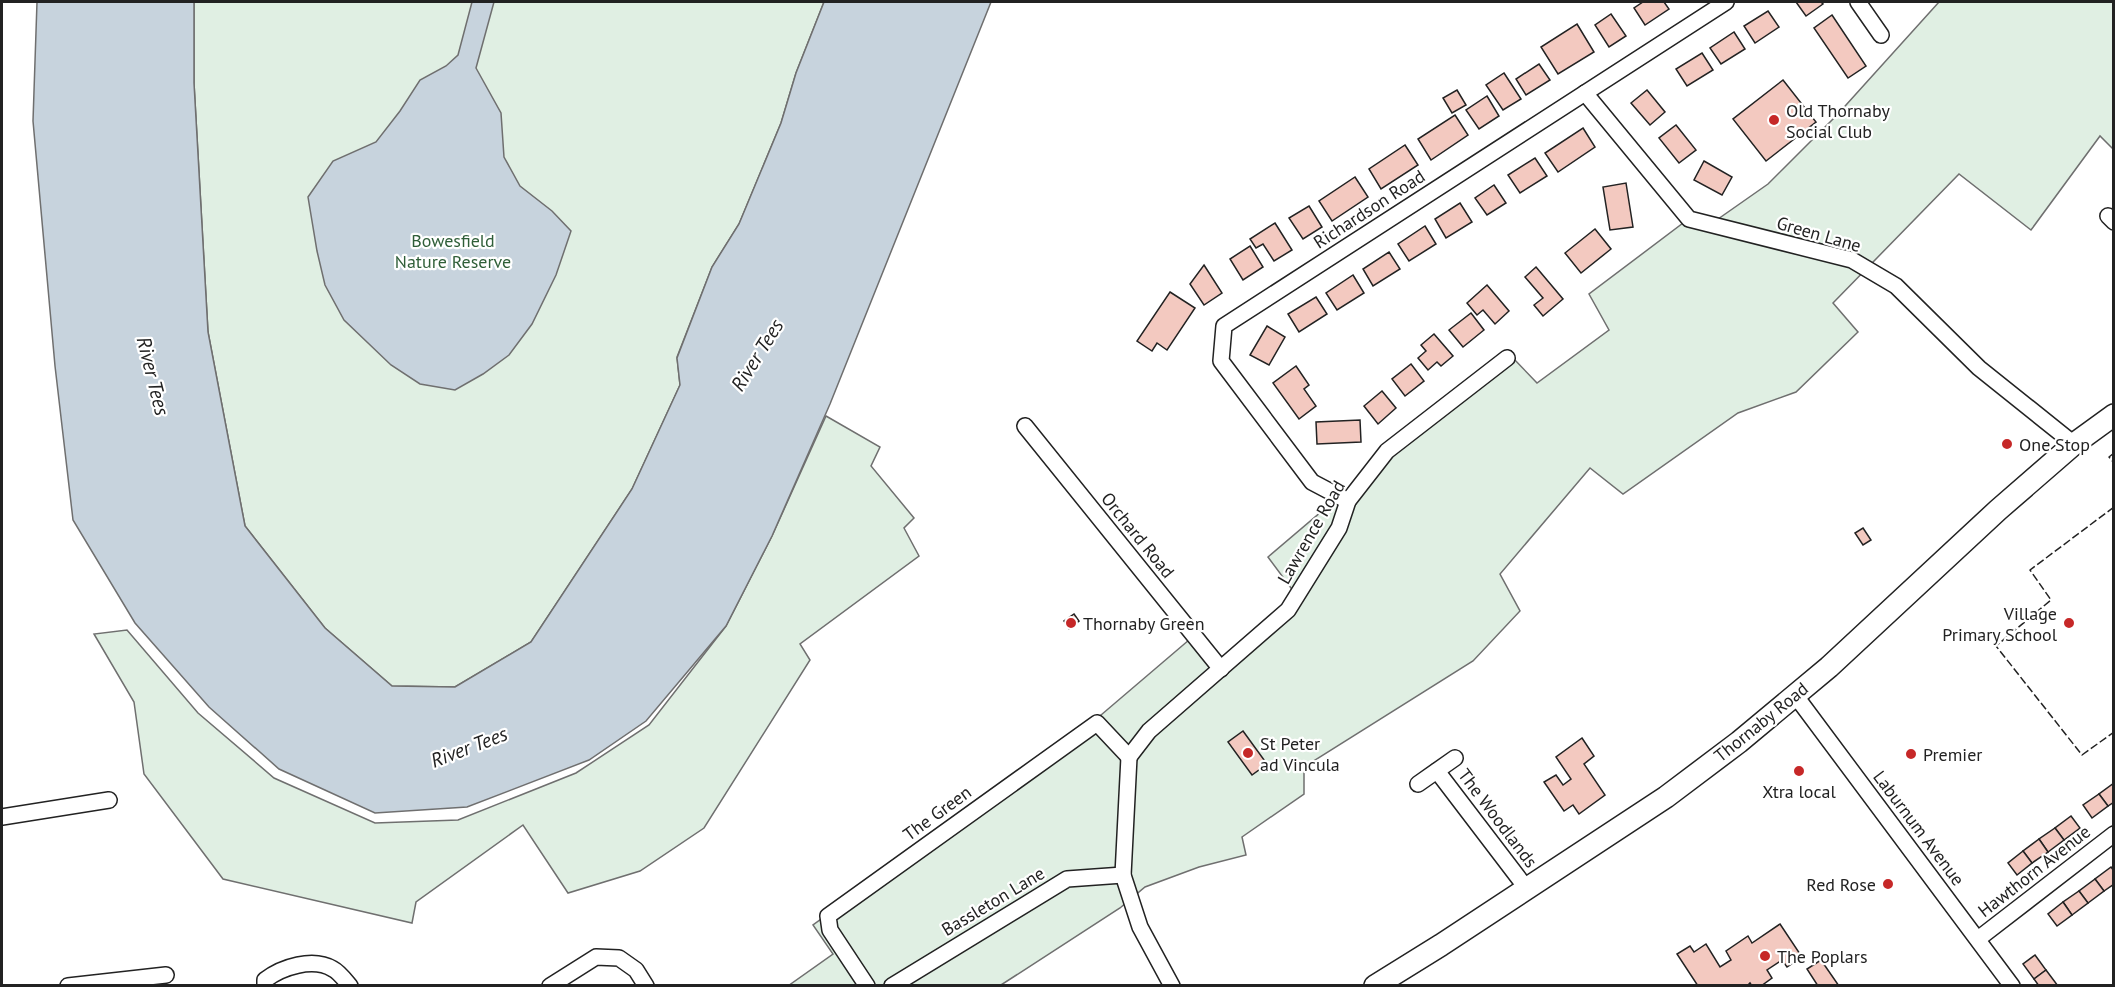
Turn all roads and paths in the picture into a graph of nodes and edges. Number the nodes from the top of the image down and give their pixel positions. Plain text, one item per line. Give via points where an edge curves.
1 (1726, 2) edge
2 (1858, 2) edge
3 (1881, 35) dead end
4 (1585, 93) junction
5 (1507, 358) dead end
6 (2114, 415) edge
7 (1025, 426) dead end
8 (2074, 444) junction
9 (1348, 501) junction
10 (1221, 669) junction
11 (1795, 694) junction
12 (1129, 757) junction
13 (1455, 758) dead end
14 (1437, 771) junction
15 (1418, 784) dead end
16 (109, 800) dead end
17 (2, 817) edge
18 (2114, 834) edge
19 (1123, 874) junction
20 (1527, 889) junction
21 (1977, 939) junction
22 (166, 975) dead end
23 (68, 986) edge
24 (265, 986) edge
25 (350, 986) edge
26 (550, 986) edge
27 (646, 986) edge
28 (867, 986) edge
29 (892, 986) edge
30 (1172, 986) edge
31 (1375, 986) edge
32 (2012, 986) edge

1 - 4 street, Richardson Road
2 - 3 street
4 - 8 street, Green Lane via 1689,219 1852,260 1896,286 1979,368
4 - 9 street, Richardson Road via 1224,326 1221,362 1312,482
5 - 9 street, Lawrence Road via 1387,451
6 - 8 street, Thornaby Road
7 - 10 street, Orchard Road
8 - 11 street, Thornaby Road
9 - 10 street, Lawrence Road via 1339,528 1288,610
10 - 12 street, Lawrence Road via 1149,730
11 - 20 street, Thornaby Road via 1666,797
11 - 21 street, Laburnum Avenue
12 - 19 street
12 - 28 street, The Green via 1097,723 828,916 830,930
13 - 14 street, The Woodlands
14 - 15 street, The Woodlands
14 - 20 street, The Woodlands
16 - 17 street
18 - 21 street, Hawthorn Avenue
19 - 29 street, Bassleton Lane via 1067,879
19 - 30 street via 1140,927
20 - 31 street, Thornaby Road
21 - 32 street, Laburnum Avenue
22 - 23 street
24 - 25 street via 265,980 279,970 314,963 333,969
26 - 27 street via 596,957 619,958 636,970

